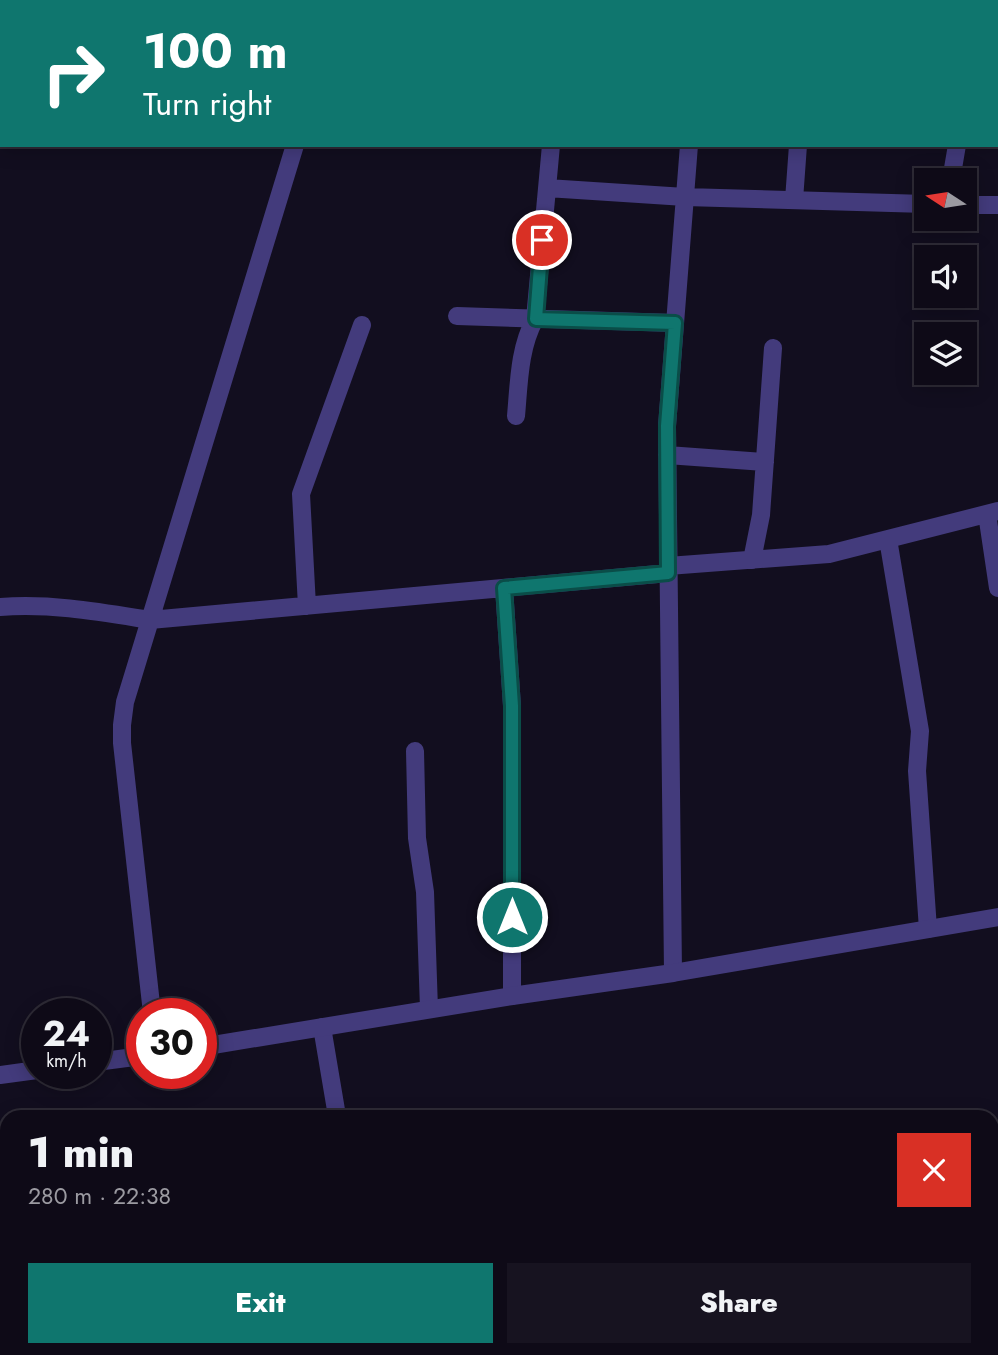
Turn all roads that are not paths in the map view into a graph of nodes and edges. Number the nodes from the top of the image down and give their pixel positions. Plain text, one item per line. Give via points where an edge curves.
1 (294, 147) edge
2 (551, 147) edge
3 (690, 147) edge
4 (799, 147) edge
5 (957, 147) edge
6 (953, 168) edge
7 (547, 188) junction
8 (685, 197) junction
9 (794, 200) junction
10 (914, 204) edge
11 (977, 205) edge
12 (998, 205) edge
13 (457, 316) dead end
14 (536, 319) junction
15 (675, 323) junction
16 (362, 325) dead end
17 (773, 348) dead end
18 (516, 416) dead end
19 (667, 455) junction
20 (765, 462) junction
21 (992, 513) edge
22 (888, 539) junction
23 (752, 559) junction
24 (668, 569) junction
25 (504, 588) junction
26 (998, 589) edge
27 (307, 606) junction
28 (0, 607) edge
29 (150, 620) junction
30 (415, 751) dead end
31 (998, 917) edge
32 (928, 929) junction
33 (673, 973) junction
34 (512, 996) junction
35 (150, 998) edge
36 (429, 1009) junction
37 (323, 1027) junction
38 (217, 1044) edge
39 (21, 1072) edge
40 (0, 1075) edge
41 (336, 1110) edge

1 - 29 street
2 - 7 street
3 - 8 street
4 - 9 street
5 - 6 street
7 - 8 street
7 - 14 street
8 - 9 street
8 - 15 street
9 - 10 street
11 - 12 street
13 - 14 street
14 - 15 street
14 - 18 street via 523,349
15 - 19 street
16 - 27 street via 301,494
17 - 20 street
19 - 20 street
19 - 24 street
20 - 23 street
21 - 22 street
21 - 26 street
22 - 23 street via 829,554
22 - 32 street via 920,731 918,771
23 - 24 street
24 - 25 street
24 - 33 street
25 - 27 street
25 - 34 street via 512,706
27 - 29 street
28 - 29 street via 78,608
29 - 35 street via 122,725
30 - 36 street
31 - 32 street
32 - 33 street
33 - 34 street
34 - 36 street
36 - 37 street
37 - 38 street
37 - 41 street
39 - 40 street

